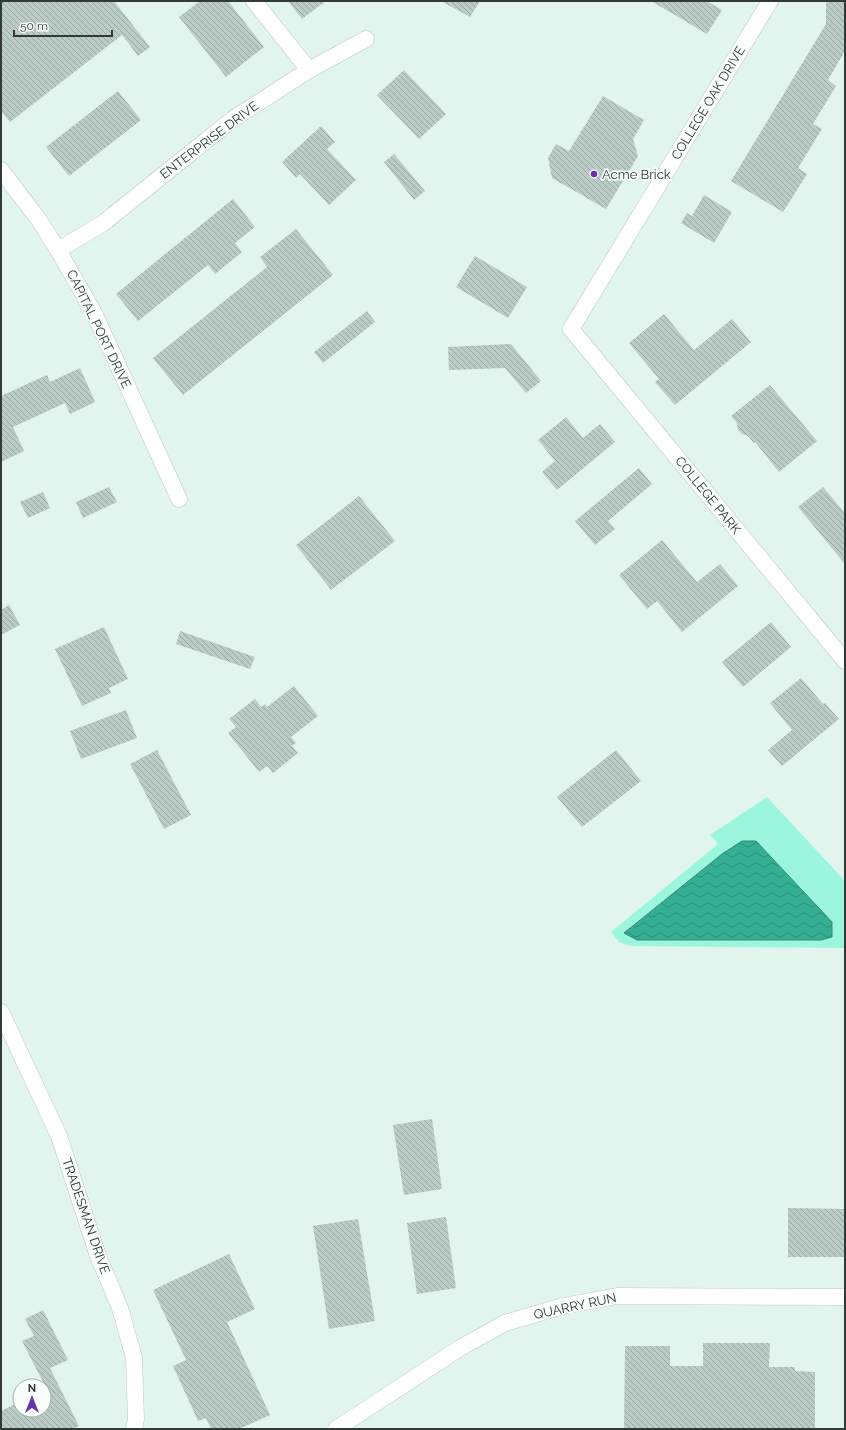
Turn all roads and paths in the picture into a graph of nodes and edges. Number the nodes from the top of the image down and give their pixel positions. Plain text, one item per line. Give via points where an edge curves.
1 (254, 1) edge
2 (770, 1) edge
3 (366, 39) dead end
4 (309, 70) junction
5 (1, 170) edge
6 (58, 250) junction
7 (571, 329) joint
8 (179, 499) dead end
9 (845, 661) edge
10 (1, 1012) edge
11 (845, 1297) edge
12 (134, 1429) edge
13 (336, 1429) edge

1 - 4 street
2 - 7 street, COLLEGE OAK DRIVE
3 - 4 street, ENTERPRISE DRIVE
4 - 6 street, ENTERPRISE DRIVE via 233,119 102,224
5 - 6 street, CAPITAL PORT DRIVE
6 - 8 street, CAPITAL PORT DRIVE via 94,313
7 - 9 street, COLLEGE PARK
10 - 12 street, TRADESMAN DRIVE via 59,1136 98,1256 120,1308 134,1358
11 - 13 street, QUARRY RUN via 617,1296 563,1306 505,1323 460,1348

